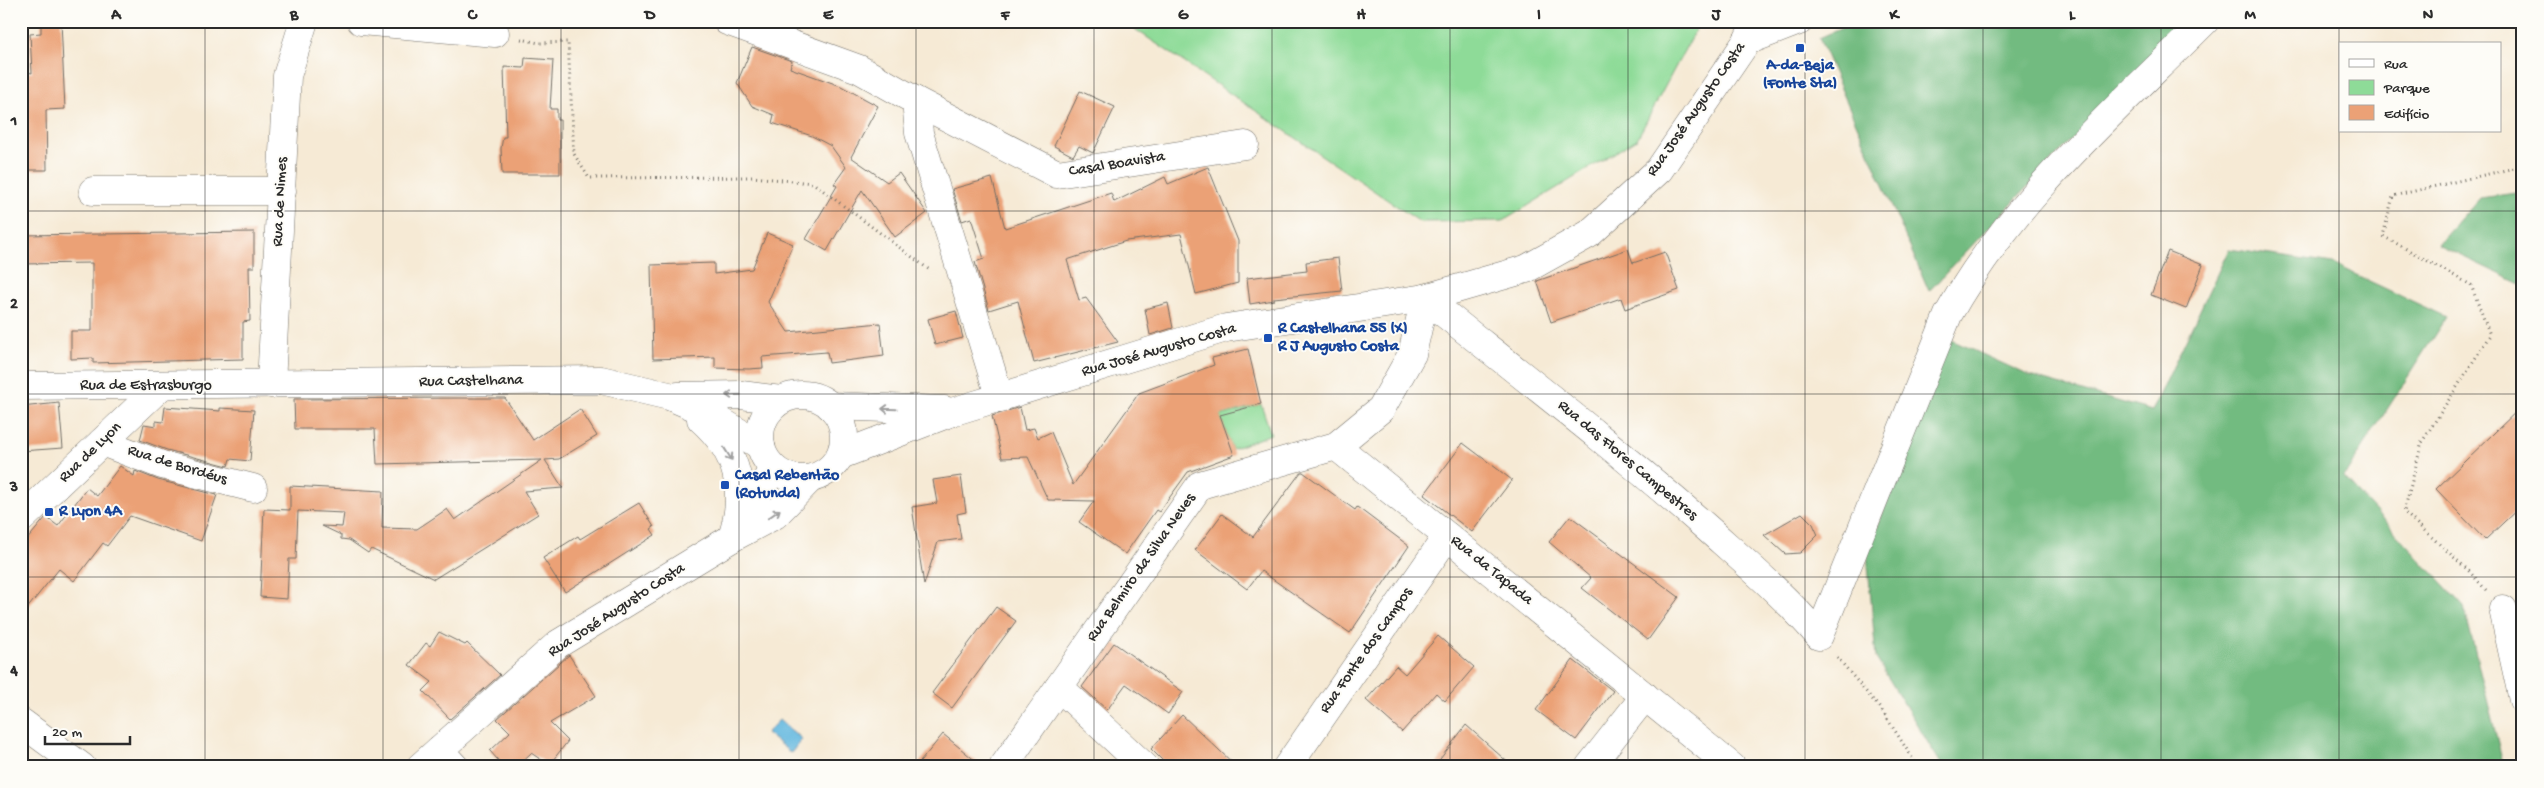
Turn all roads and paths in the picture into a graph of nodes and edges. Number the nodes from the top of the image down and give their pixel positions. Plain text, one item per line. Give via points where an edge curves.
1 (304, 21) edge
2 (361, 21) edge
3 (727, 21) edge
4 (1799, 21) edge
5 (2204, 21) edge
6 (1752, 31) edge
7 (495, 33) joint
8 (916, 102) junction
9 (1245, 145) dead end
10 (2523, 166) edge
11 (282, 190) junction
12 (93, 191) dead end
13 (933, 272) dead end
14 (1426, 298) junction
15 (271, 384) junction
16 (21, 386) edge
17 (161, 386) junction
18 (669, 396) junction
19 (1000, 399) junction
20 (781, 400) junction
21 (830, 406) junction
22 (955, 411) junction
23 (102, 442) junction
24 (1336, 446) junction
25 (840, 455) junction
26 (767, 457) junction
27 (810, 479) junction
28 (253, 488) dead end
29 (21, 519) edge
30 (1447, 536) junction
31 (732, 538) junction
32 (2502, 609) joint
33 (1819, 636) junction
34 (1059, 687) junction
35 (1645, 696) junction
36 (2523, 700) edge
37 (21, 722) edge
38 (438, 761) edge
39 (82, 767) edge
40 (1003, 767) edge
41 (1145, 767) edge
42 (1287, 767) edge
43 (1589, 767) edge
44 (1732, 767) edge
45 (1918, 767) edge

1 - 11 street, Rua de Nimes via 288,76
2 - 7 street
3 - 8 street, Casal Boavista via 858,69
4 - 6 street
5 - 33 street via 2017,213 1964,286 1948,315
6 - 14 street, Rua José Augusto Costa via 1659,170 1589,234 1526,270
7 - 13 path via 539,42 568,42 574,154 589,178 753,177 813,183
8 - 9 street, Casal Boavista via 1057,174
8 - 19 street via 919,133
10 - 32 path via 2393,196 2383,236 2471,285 2490,335 2422,442 2404,512 2468,570
11 - 12 street
11 - 15 street, Rua de Nimes
14 - 19 street, Rua José Augusto Costa via 1226,328
14 - 24 street, Rua Belmiro da Silva Neves via 1412,354 1381,409
14 - 33 street, Rua das Flores Campestres via 1675,500 1794,606
15 - 17 street, Rua de Estrasburgo
15 - 18 street, Rua Castelhana via 601,380
16 - 17 street, Rua de Estrasburgo
17 - 23 street, Rua de Lyon
20 -> 18 street, Rua Castelhana via 741,394
18 - 26 street, Rua Castelhana via 706,412
18 -> 31 street via 710,426 732,458 741,496
19 - 22 street, Rua José Augusto Costa
20 - 21 street, Rua José Augusto Costa via 807,395 820,398
20 - 26 street, Rua José Augusto Costa via 771,408 760,432
22 -> 21 street, Rua José Augusto Costa
21 - 25 street via 843,429
22 - 25 street, Rua José Augusto Costa
23 - 28 street, Rua de Bordéus via 162,465
23 - 29 street, Rua de Lyon
24 - 30 street, Rua da Tapada
24 - 34 street, Rua Belmiro da Silva Neves via 1200,485
25 - 27 street, Rua José Augusto Costa via 833,466
26 - 27 street via 784,476 796,480
26 - 31 street, Rua José Augusto Costa
31 -> 27 street, Rua José Augusto Costa via 775,515
30 - 35 street, Rua da Tapada
30 - 42 street, Rua Fonte dos Campos
31 - 38 street, Rua José Augusto Costa via 558,644
32 - 36 street
33 - 45 path via 1883,712
34 - 40 street, Rua Belmiro da Silva Neves
34 - 41 street
35 - 43 street
35 - 44 street, Rua da Tapada
37 - 39 street

